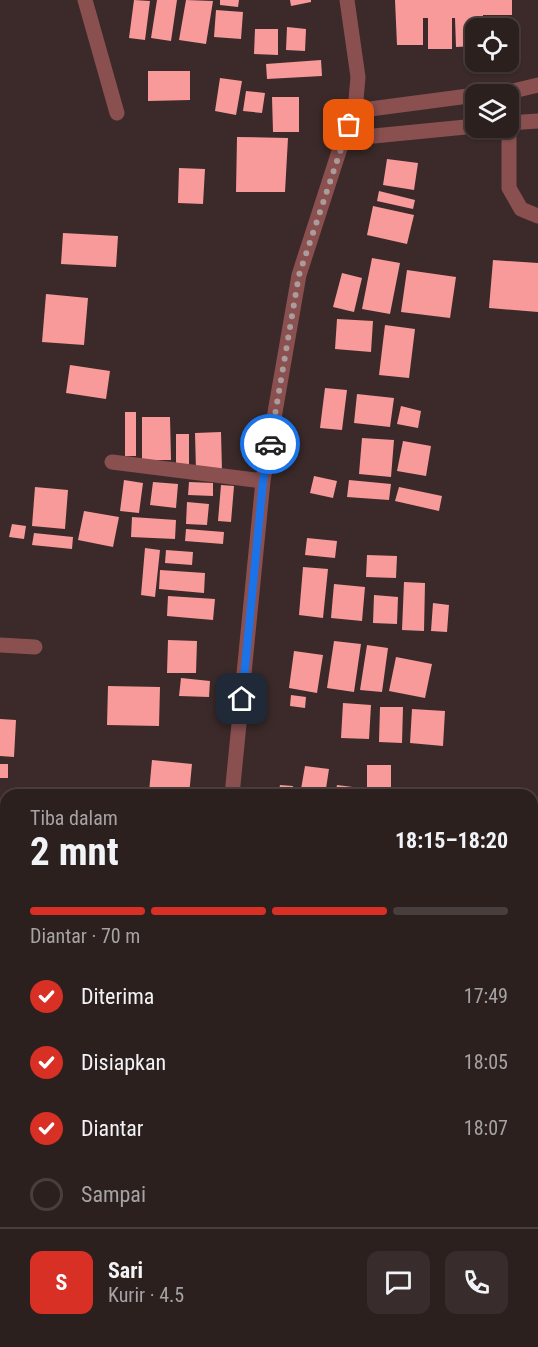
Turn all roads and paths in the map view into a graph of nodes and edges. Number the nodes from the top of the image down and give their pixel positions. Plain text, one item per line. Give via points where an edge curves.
1 (85, 0) edge
2 (347, 0) edge
3 (538, 85) edge
4 (519, 90) edge
5 (465, 97) edge
6 (355, 111) junction
7 (117, 113) dead end
8 (538, 121) edge
9 (519, 122) edge
10 (465, 127) edge
11 (509, 138) edge
12 (343, 139) junction
13 (538, 216) edge
14 (112, 462) dead end
15 (263, 481) junction
16 (0, 645) edge
17 (35, 646) dead end
18 (233, 789) edge

1 - 7 street
2 - 6 street via 358,76
3 - 4 street
5 - 6 street
6 - 12 street
8 - 9 street
10 - 12 street
11 - 13 street via 509,188 521,209
12 - 15 street via 299,275
14 - 15 street
15 - 18 street
16 - 17 street

